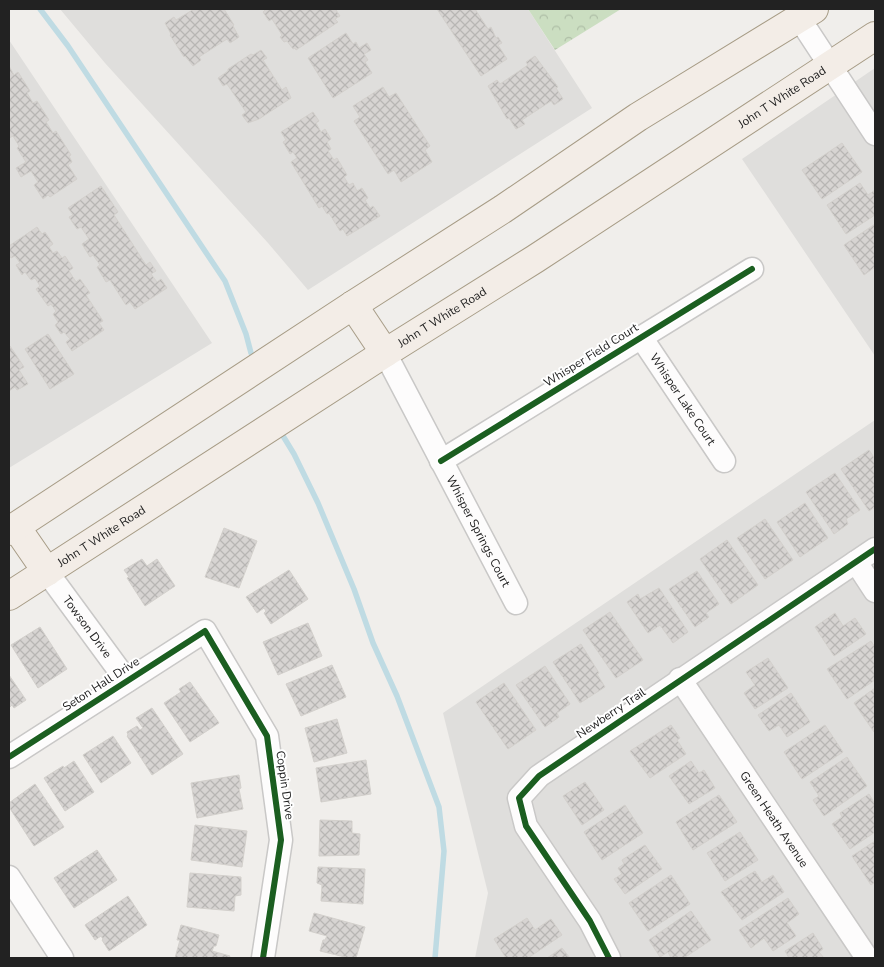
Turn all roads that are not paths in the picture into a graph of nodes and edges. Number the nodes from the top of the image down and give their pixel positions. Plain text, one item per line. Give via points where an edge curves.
1 (806, 14) edge
2 (875, 36) edge
3 (829, 66) junction
4 (875, 134) edge
5 (752, 269) dead end
6 (353, 305) junction
7 (641, 337) junction
8 (385, 353) junction
9 (441, 461) junction
10 (724, 461) dead end
11 (12, 529) edge
12 (875, 549) edge
13 (856, 562) junction
14 (46, 572) junction
15 (875, 591) edge
16 (9, 596) edge
17 (516, 603) dead end
18 (205, 631) joint
19 (680, 679) junction
20 (127, 681) junction
21 (9, 757) edge
22 (9, 877) edge
23 (62, 958) edge
24 (264, 958) edge
25 (609, 958) edge
26 (867, 958) edge

1 - 3 street
1 - 6 main road via 638,118
2 - 3 main road, John T White Road
3 - 4 street
3 - 8 main road, John T White Road
5 - 7 street, Whisper Field Court
6 - 8 main road
6 - 11 main road
7 - 9 street, Whisper Field Court
7 - 10 street, Whisper Lake Court
8 - 9 street, Whisper Springs Court
8 - 14 main road, John T White Road
9 - 17 street, Whisper Springs Court
11 - 14 main road
12 - 13 street, Newberry Trail
13 - 15 street
13 - 19 street, Newberry Trail
14 - 16 main road, John T White Road
14 - 20 street, Towson Drive
18 - 20 street, Seton Hall Drive
18 - 24 street, Coppin Drive via 267,736 281,840
19 - 25 street, Newberry Trail via 539,776 518,798 526,826 590,921
19 - 26 street, Green Heath Avenue
20 - 21 street, Seton Hall Drive
22 - 23 street

